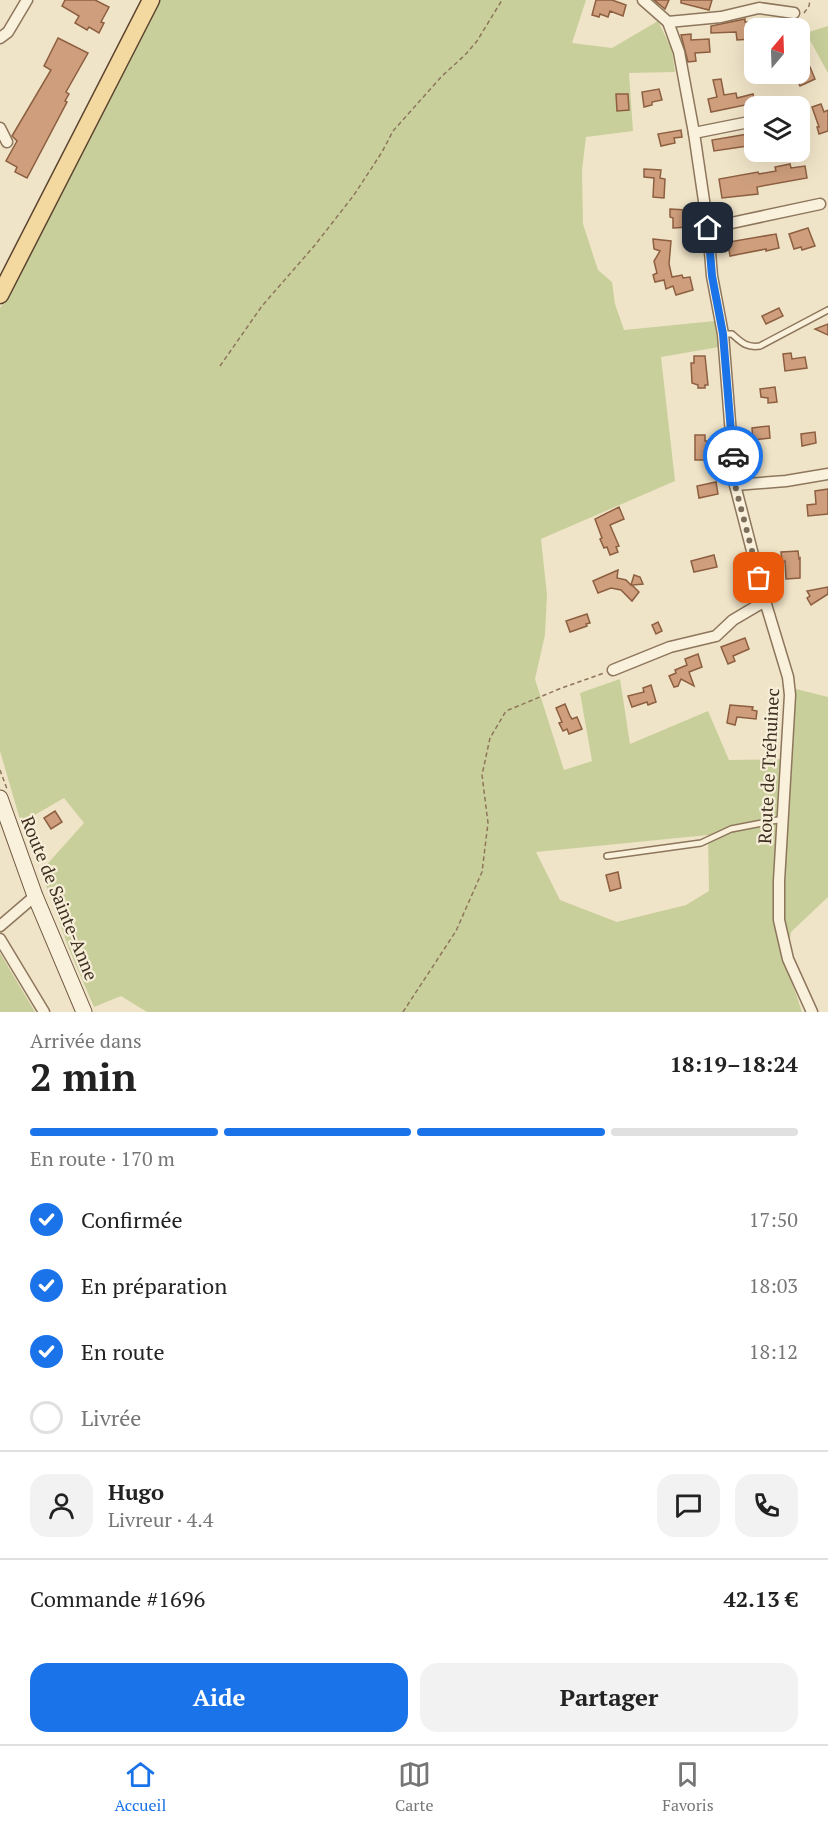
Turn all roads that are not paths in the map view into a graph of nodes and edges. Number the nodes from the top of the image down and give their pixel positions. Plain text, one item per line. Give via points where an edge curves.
1 (27, 0) edge
2 (151, 0) edge
3 (643, 0) edge
4 (794, 13) road end
5 (668, 22) junction
6 (0, 38) edge
7 (744, 123) edge
8 (0, 128) edge
9 (694, 133) junction
10 (7, 142) dead end
11 (820, 204) dead end
12 (708, 228) junction
13 (0, 295) edge
14 (828, 310) edge
15 (723, 334) junction
16 (828, 474) edge
17 (735, 485) junction
18 (765, 601) junction
19 (613, 669) road end
20 (0, 798) edge
21 (783, 819) junction
22 (607, 856) dead end
23 (35, 896) junction
24 (0, 926) edge
25 (0, 939) edge
26 (44, 1012) edge
27 (84, 1012) edge
28 (812, 1012) edge

1 - 6 street via 8,32
2 - 13 main road
3 - 5 street, Route de Tréhuinec
4 - 5 street via 759,8 721,17
5 - 9 street, Route de Tréhuinec via 679,52
7 - 9 street
8 - 10 street
9 - 12 street, Route de Tréhuinec
11 - 12 street
12 - 15 street, Route de Tréhuinec
14 - 15 lane via 760,346 745,346 732,334
15 - 17 street, Route de Tréhuinec
16 - 17 street
17 - 18 street, Route de Tréhuinec
18 - 19 street via 733,620 716,636 670,647
18 - 21 street, Route de Tréhuinec via 790,695
20 - 23 main road, Route de Sainte-Anne
21 - 22 lane via 731,829 701,843
21 - 28 street, Route de Tréhuinec via 779,920 788,960
23 - 24 street
23 - 27 main road, Route de Sainte-Anne
25 - 26 street

